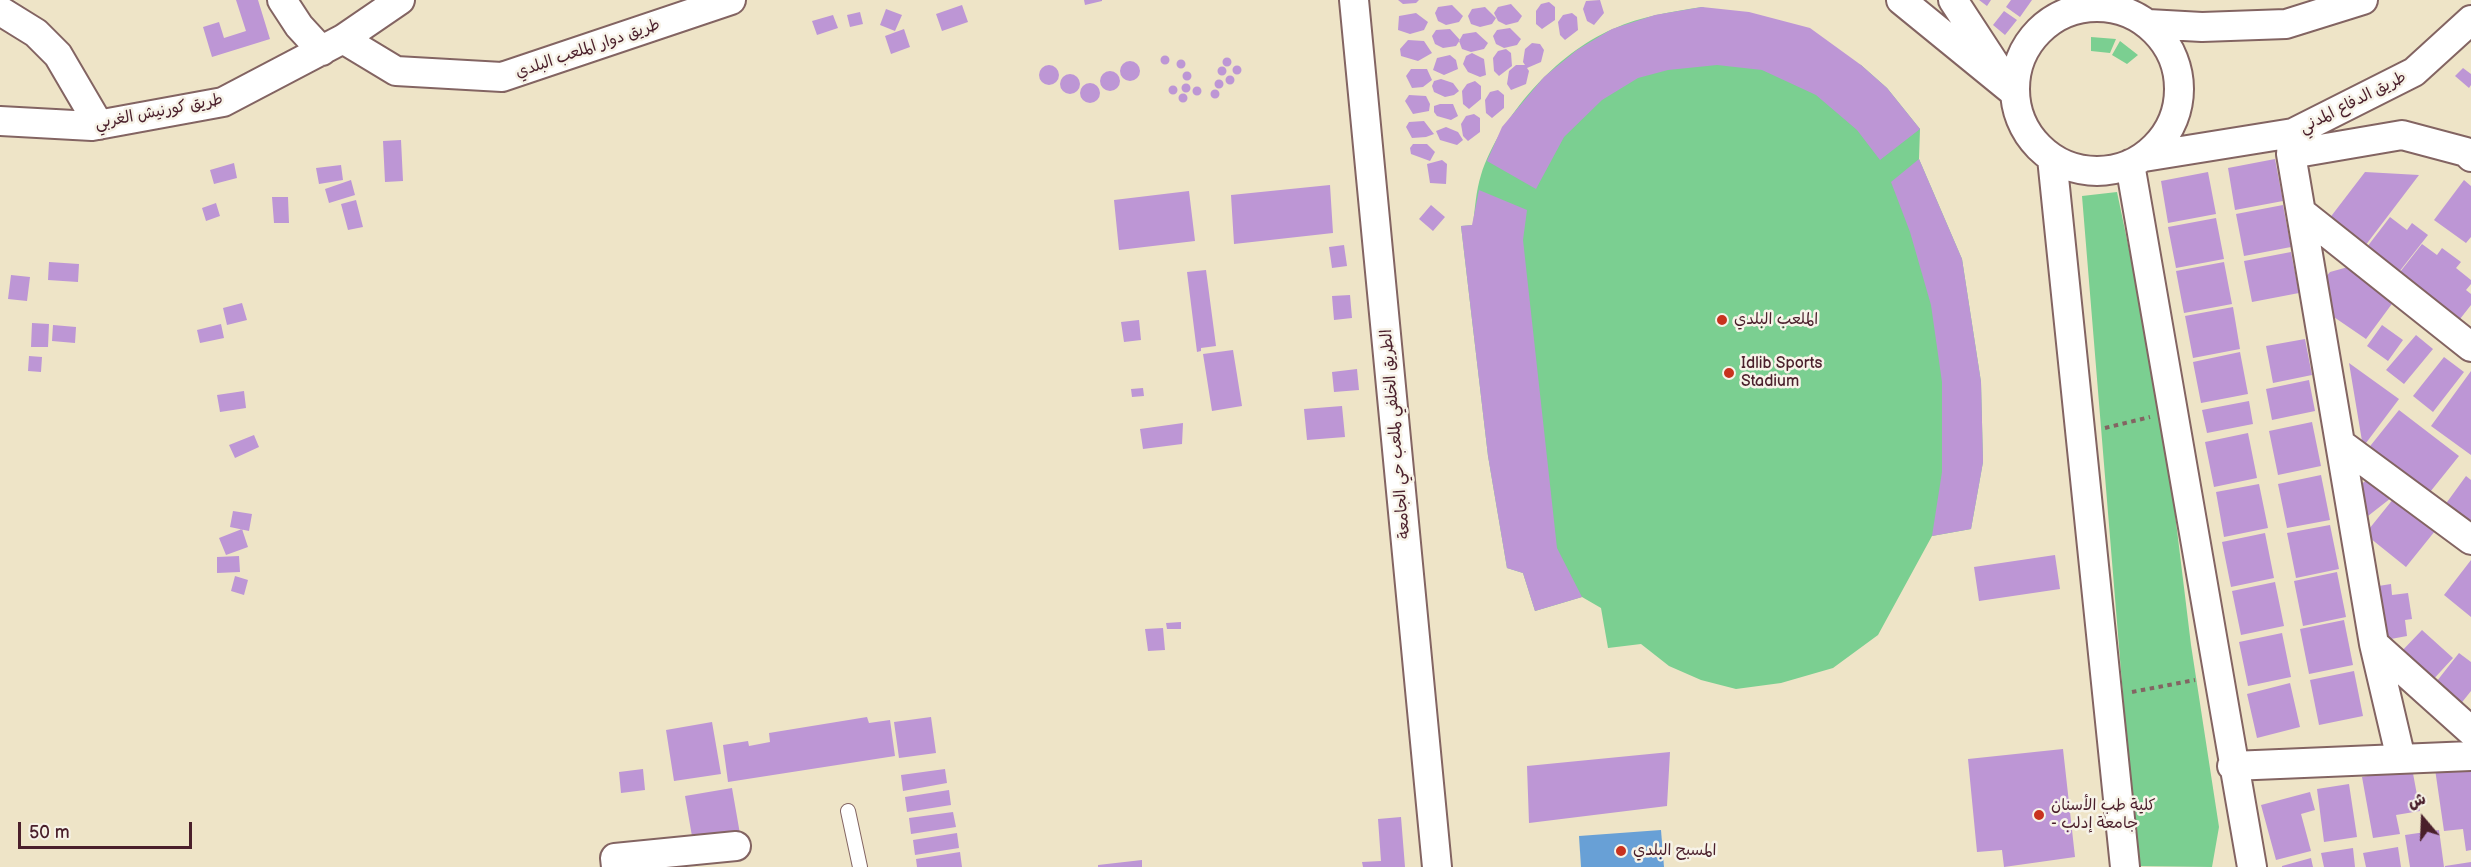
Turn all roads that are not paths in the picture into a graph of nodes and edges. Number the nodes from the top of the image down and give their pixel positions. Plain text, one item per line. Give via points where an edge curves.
1 (282, 0) edge
2 (399, 0) edge
3 (731, 0) edge
4 (1354, 0) edge
5 (1901, 0) edge
6 (1953, 0) edge
7 (2363, 0) edge
8 (2088, 4) edge
9 (1, 10) edge
10 (2471, 20) edge
11 (2148, 24) junction
12 (332, 45) junction
13 (2014, 93) junction
14 (1, 119) edge
15 (99, 124) junction
16 (2292, 143) junction
17 (2471, 156) edge
18 (2052, 158) junction
19 (2137, 160) junction
20 (2301, 212) junction
21 (2471, 347) edge
22 (2341, 444) junction
23 (2471, 540) edge
24 (2374, 644) junction
25 (2471, 731) edge
26 (2471, 756) edge
27 (2401, 759) junction
28 (2232, 766) junction
29 (848, 811) dead end
30 (736, 846) dead end
31 (616, 867) edge
32 (860, 867) edge
33 (1437, 867) edge
34 (2125, 867) edge
35 (2252, 867) edge

1 - 12 street, طريق دوار الملعب البلدي via 298,26
2 - 12 street, طريق كورنيش الغربي
3 - 12 street, طريق دوار الملعب البلدي via 502,77 396,70
4 - 33 street, الطريق الخلفي لملعب حي الجامعة
5 - 13 street
6 - 13 street
7 - 11 street via 2286,24
8 - 11 street via 2123,11
8 - 13 street via 2056,18 2033,37 2019,64
9 - 15 street via 36,33 58,55
10 - 16 street, طريق الدفاع المدني via 2414,72
11 - 19 street via 2172,54 2180,91 2166,135
12 - 15 street, طريق كورنيش الغربي via 223,102
13 - 18 street via 2026,130
14 - 15 street, طريق كورنيش الغربي
16 - 17 street via 2402,135
16 - 19 street, طريق الدفاع المدني
16 - 20 street
18 - 19 street via 2082,170 2115,170
18 - 34 street
19 - 28 street
20 - 21 street
20 - 22 street
22 - 23 street
22 - 24 street
24 - 25 street
24 - 27 street
26 - 27 street
27 - 28 street
28 - 35 street
29 - 32 lane
30 - 31 street via 615,858

